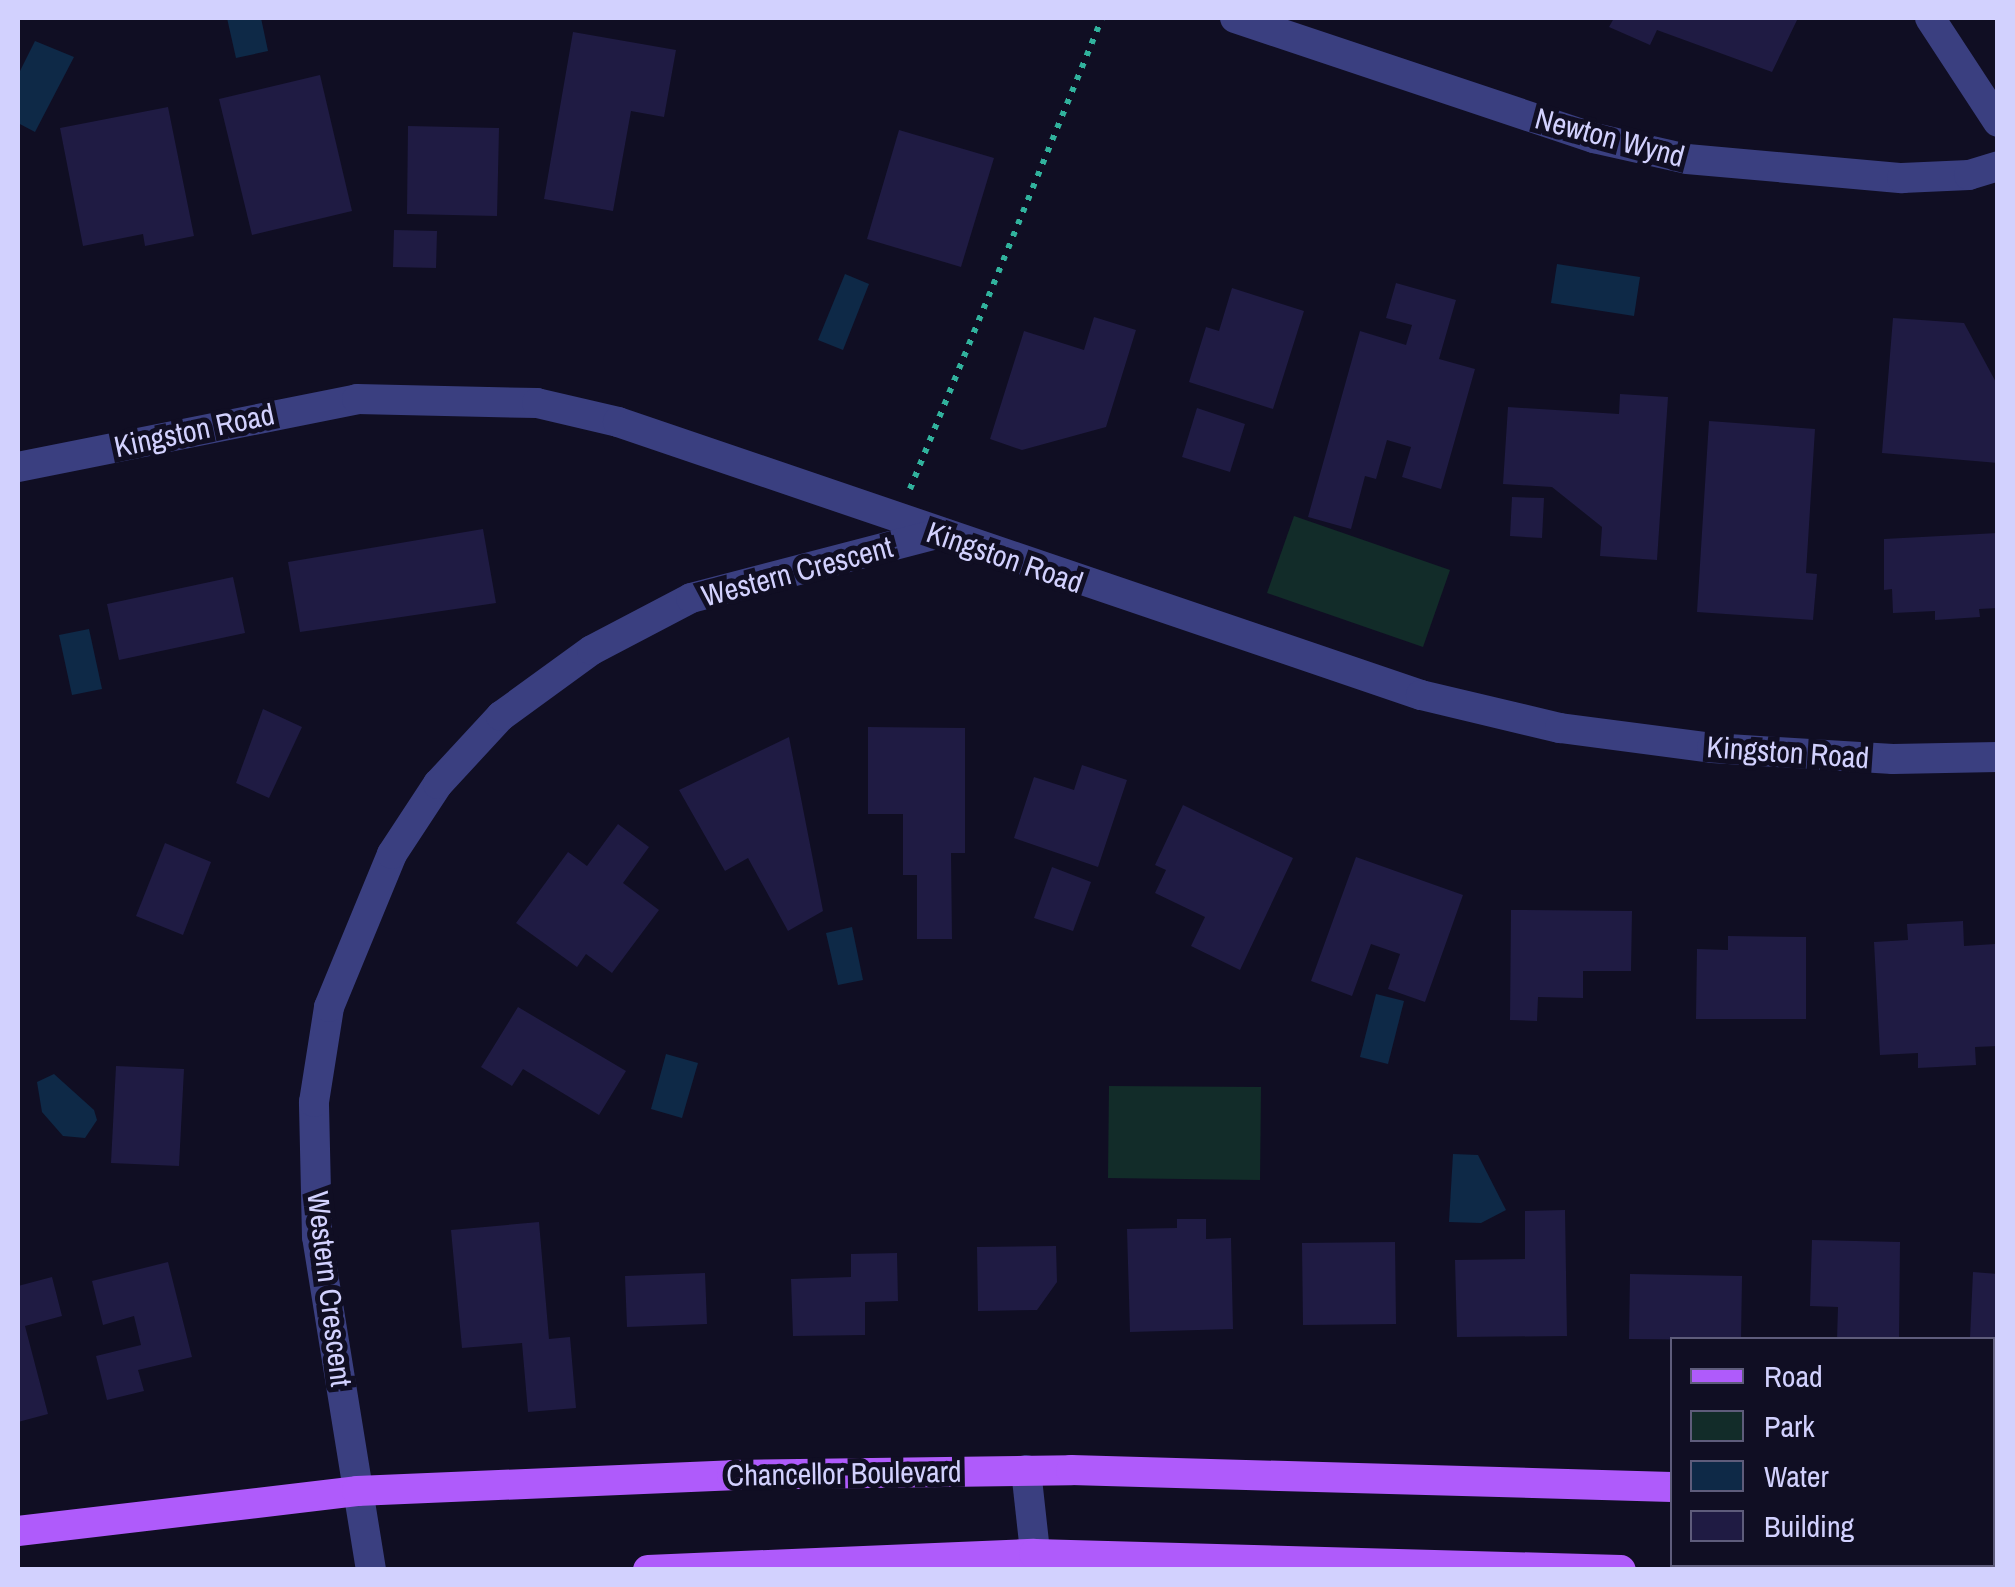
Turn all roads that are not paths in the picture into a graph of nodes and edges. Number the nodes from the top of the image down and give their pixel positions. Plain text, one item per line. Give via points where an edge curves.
1 (1235, 18) edge
2 (1930, 18) edge
3 (1998, 122) edge
4 (1998, 166) edge
5 (18, 467) edge
6 (936, 534) junction
7 (1998, 756) edge
8 (1026, 1470) junction
9 (1670, 1487) edge
10 (358, 1491) junction
11 (18, 1531) edge
12 (1035, 1562) edge
13 (372, 1570) edge
14 (648, 1570) edge
15 (1621, 1570) edge

1 - 4 street, Newton Wynd via 1594,138 1687,159 1902,178 1970,176
2 - 3 street
5 - 6 street, Kingston Road via 357,399 536,403 618,422
6 - 7 street, Kingston Road via 1420,695 1560,728 1712,748 1890,759
6 - 10 street, Western Crescent via 690,598 592,650 502,716 438,784 392,854 329,1007 314,1102 317,1237
8 - 9 main road, Chancellor Boulevard
8 - 10 main road, Chancellor Boulevard
8 - 12 street
10 - 11 main road, Chancellor Boulevard
10 - 13 street, Western Crescent
12 - 14 main road
12 - 15 main road

